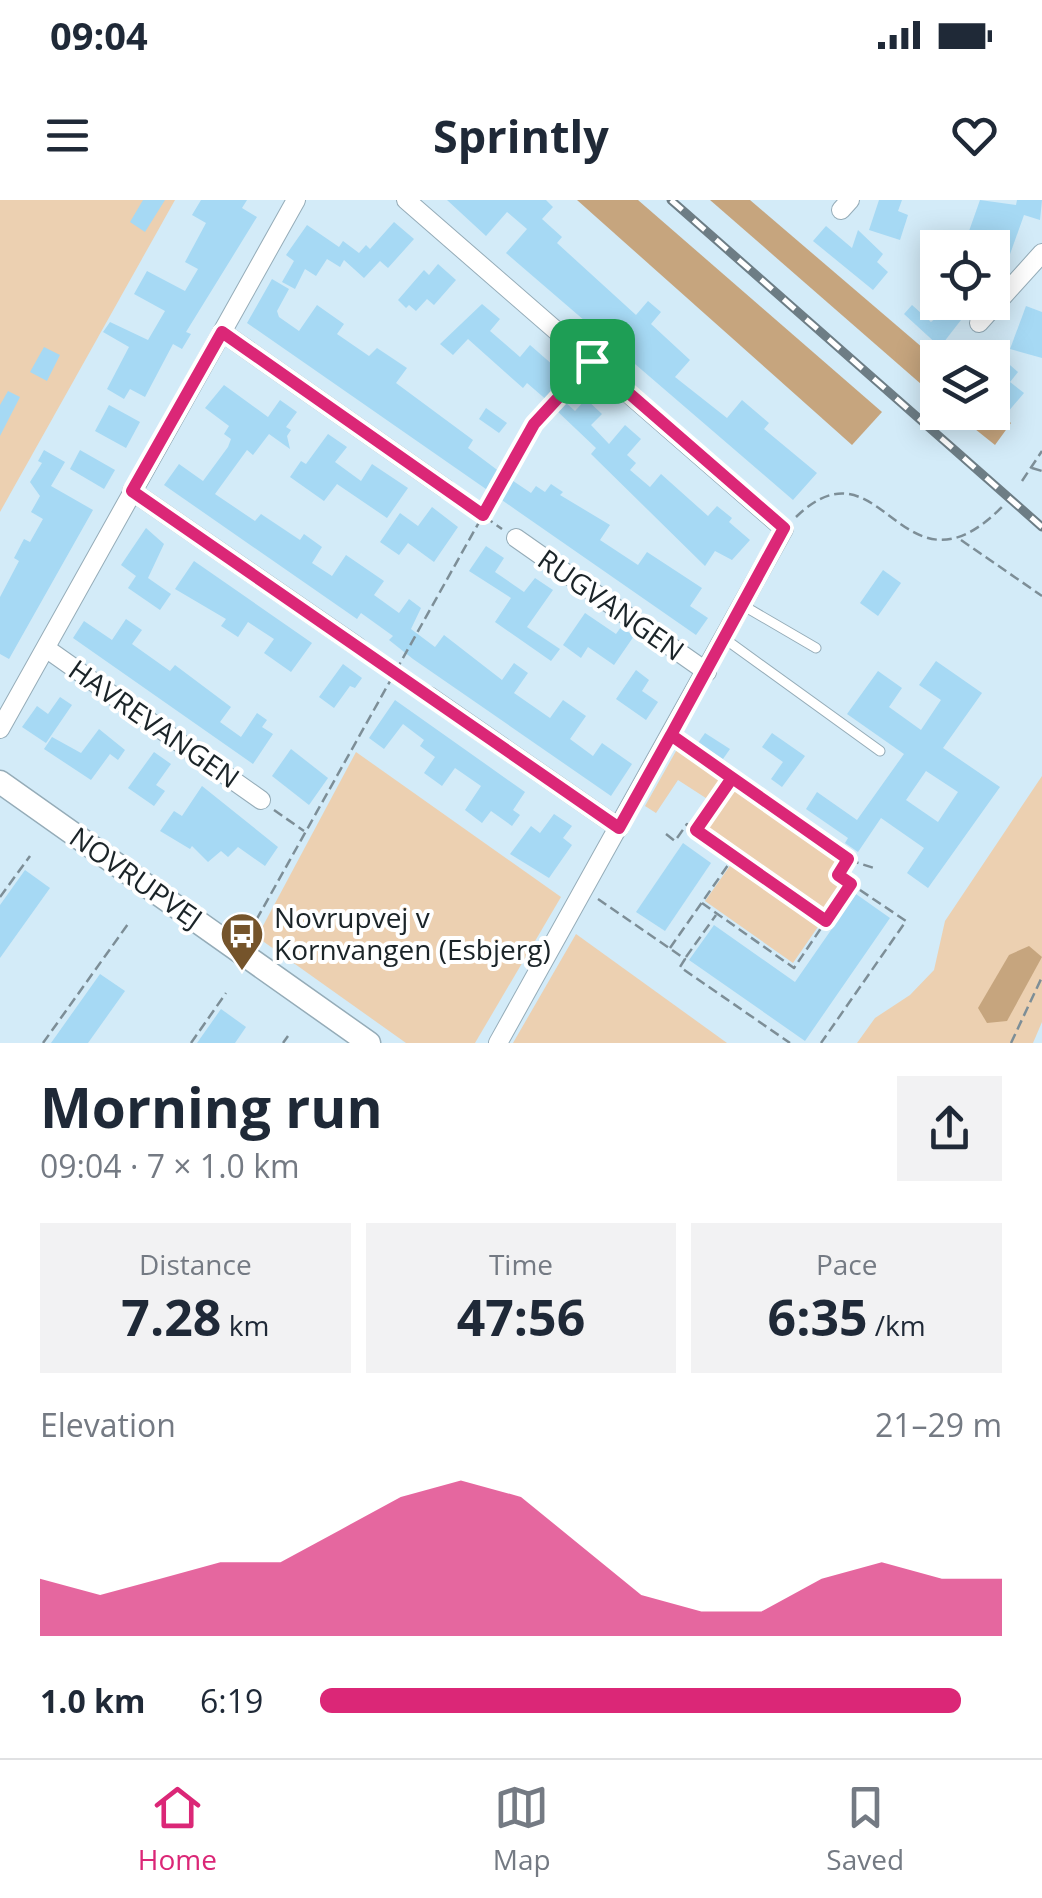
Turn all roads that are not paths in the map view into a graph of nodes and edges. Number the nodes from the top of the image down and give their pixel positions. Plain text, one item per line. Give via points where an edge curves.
1 (296, 200) edge
2 (406, 200) edge
3 (1042, 253) edge
4 (978, 323) dead end
5 (222, 332) junction
6 (446, 489) road end
7 (132, 491) junction
8 (516, 538) road end
9 (744, 606) junction
10 (725, 639) junction
11 (358, 647) road end
12 (816, 648) dead end
13 (47, 649) junction
14 (707, 672) junction
15 (428, 696) road end
16 (0, 729) edge
17 (880, 751) dead end
18 (0, 782) edge
19 (260, 800) road end
20 (619, 828) junction
21 (369, 1043) edge
22 (498, 1043) edge

1 - 5 street
2 - 9 street via 784,528
3 - 4 street
5 - 6 street
5 - 7 street
7 - 11 street
7 - 13 street
8 - 14 street, RUGVANGEN
9 - 10 street
9 - 12 lane
10 - 14 street
10 - 17 lane
13 - 16 street
13 - 19 street, HAVREVANGEN
14 - 20 street
15 - 20 street
18 - 21 street, NOVRUPVEJ
20 - 22 street

